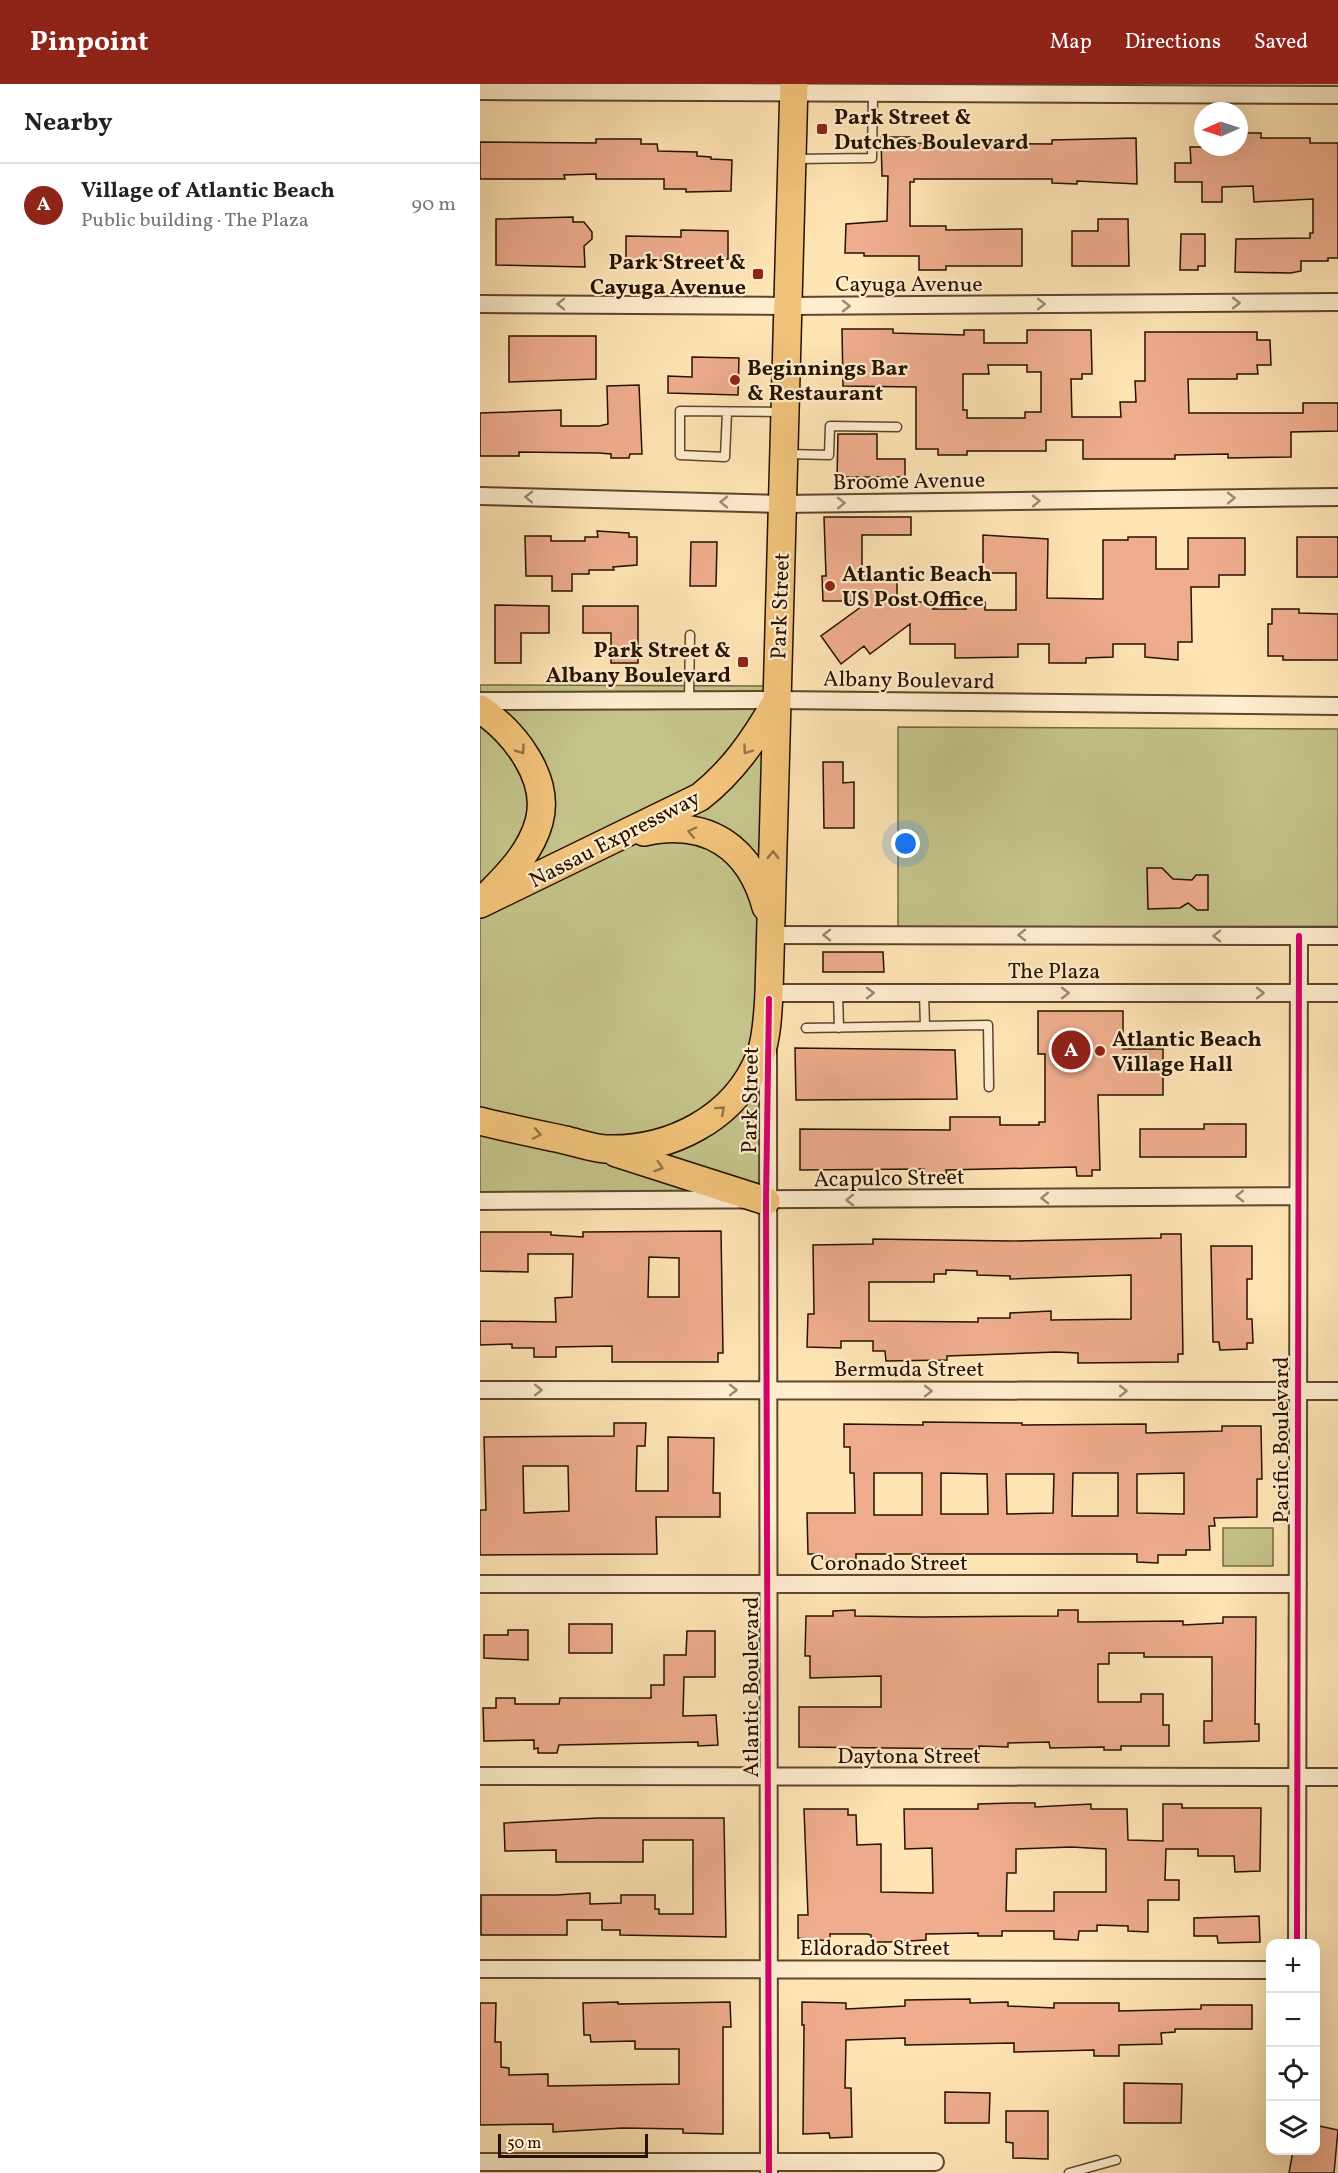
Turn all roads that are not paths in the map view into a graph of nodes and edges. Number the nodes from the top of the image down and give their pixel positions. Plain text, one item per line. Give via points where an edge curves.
1 (794, 89) edge
2 (480, 91) edge
3 (873, 94) junction
4 (1338, 95) edge
5 (792, 159) junction
6 (1338, 302) edge
7 (480, 304) edge
8 (788, 306) junction
9 (727, 412) junction
10 (785, 412) junction
11 (897, 427) dead end
12 (784, 454) junction
13 (480, 496) edge
14 (1338, 497) edge
15 (783, 504) junction
16 (690, 635) dead end
17 (689, 700) junction
18 (777, 700) junction
19 (480, 701) edge
20 (1338, 706) edge
21 (480, 709) edge
22 (606, 845) junction
23 (480, 903) edge
24 (771, 935) junction
25 (1299, 936) junction
26 (1338, 936) edge
27 (838, 993) junction
28 (924, 993) junction
29 (1299, 993) junction
30 (1338, 993) edge
31 (769, 996) junction
32 (925, 1026) junction
33 (806, 1028) dead end
34 (839, 1028) junction
35 (989, 1087) dead end
36 (480, 1121) edge
37 (603, 1149) junction
38 (1298, 1196) junction
39 (480, 1201) edge
40 (766, 1201) junction
41 (480, 1390) edge
42 (767, 1390) junction
43 (1298, 1391) junction
44 (1338, 1391) edge
45 (480, 1584) edge
46 (767, 1584) junction
47 (1298, 1584) junction
48 (480, 1776) edge
49 (768, 1777) junction
50 (1298, 1777) junction
51 (1338, 1777) edge
52 (1297, 1939) edge
53 (480, 1969) edge
54 (768, 1969) junction
55 (1266, 1970) edge
56 (1116, 2160) dead end
57 (480, 2162) edge
58 (935, 2162) dead end
59 (769, 2168) edge
60 (1069, 2173) edge

1 - 2 street
1 - 3 street
1 - 5 highway, Park Street
3 - 4 street
3 - 5 lane via 872,158
5 - 8 highway, Park Street
8 -> 6 street, Cayuga Avenue
8 -> 7 street, Cayuga Avenue
8 - 10 highway, Park Street
9 - 9 lane via 680,411 680,455 725,457
9 - 10 lane
10 - 12 highway, Park Street
11 - 12 lane via 830,426 829,455
12 - 15 highway, Park Street
15 -> 13 street, Broome Avenue
15 -> 14 street, Broome Avenue
15 - 18 highway, Park Street
16 - 17 lane
17 - 18 street, Albany Boulevard
17 - 19 street, Albany Boulevard
18 - 20 street, Albany Boulevard
18 -> 22 highway, Nassau Expressway via 756,737 722,780 691,802
24 -> 18 highway, Park Street
21 -> 23 highway via 501,726 525,756 541,803 540,820 525,853
22 - 23 highway, Nassau Expressway
24 -> 22 highway via 761,887 746,860 723,841 690,830 657,829
25 -> 24 street, The Plaza
24 - 31 highway, Park Street
25 - 26 street, The Plaza
25 - 29 street, Pacific Boulevard
27 -> 28 street, The Plaza
27 - 31 street, The Plaza
27 - 34 lane
28 -> 29 street, The Plaza
28 - 32 lane
29 - 30 street, The Plaza
29 - 38 street, Pacific Boulevard
37 -> 31 highway via 665,1142 703,1125 723,1110 761,1054
31 - 40 street, Park Street
32 - 34 lane
32 - 35 lane via 988,1025
33 - 34 lane
36 -> 37 highway
37 -> 40 highway
38 -> 40 street, Acapulco Street
38 - 43 street, Pacific Boulevard
39 - 40 street, Acapulco Street
40 - 42 street, Atlantic Boulevard
41 -> 42 street, Bermuda Street
42 -> 43 street, Bermuda Street
42 - 46 street, Atlantic Boulevard
43 - 44 street, Bermuda Street
43 - 47 street, Pacific Boulevard
45 - 46 street, Coronado Street
46 - 47 street, Coronado Street
46 - 49 street, Atlantic Boulevard
47 - 50 street, Pacific Boulevard
48 - 49 street, Daytona Street
49 - 50 street, Daytona Street
49 - 54 street, Atlantic Boulevard
50 - 51 street, Daytona Street
50 - 52 street, Pacific Boulevard
53 - 54 street, Eldorado Street
54 - 55 street, Eldorado Street
54 - 59 street, Atlantic Boulevard
56 - 60 lane
57 - 59 street
58 - 59 street

